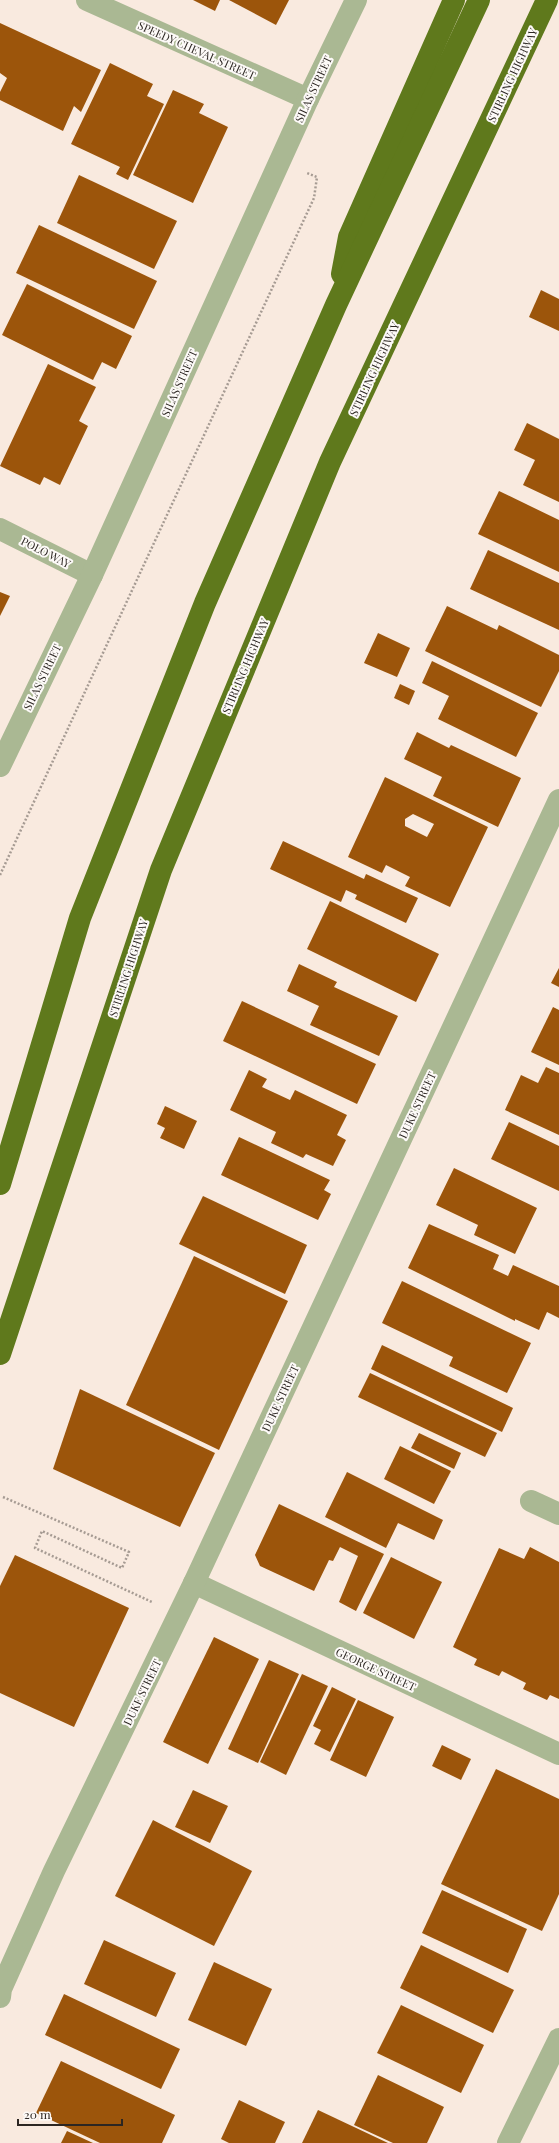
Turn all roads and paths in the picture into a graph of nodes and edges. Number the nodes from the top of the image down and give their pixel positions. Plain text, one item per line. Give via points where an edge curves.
1 (87, 0) edge
2 (356, 0) edge
3 (454, 0) edge
4 (479, 0) edge
5 (547, 0) edge
6 (308, 99) junction
7 (280, 160) junction
8 (336, 305) junction
9 (0, 529) edge
10 (92, 575) junction
11 (0, 766) edge
12 (559, 800) edge
13 (0, 874) edge
14 (0, 1184) edge
15 (0, 1354) edge
16 (3, 1497) dead end
17 (531, 1501) dead end
18 (559, 1514) edge
19 (194, 1584) junction
20 (177, 1618) junction
21 (559, 1754) edge
22 (0, 1997) edge
23 (559, 2039) edge
24 (508, 2143) edge

1 - 6 street, SPEEDY CHEVAL STREET
2 - 6 street, SILAS STREET
3 - 8 highway via 349,238
4 - 8 highway
5 - 15 highway, STIRLING HIGHWAY via 330,462 161,870
6 - 7 street, SILAS STREET
7 - 10 street, SILAS STREET
7 - 13 path via 316,178 314,198
8 - 14 highway via 205,603 80,918
9 - 10 street, POLO WAY
10 - 11 street, SILAS STREET
12 - 19 street, DUKE STREET
16 - 20 path via 129,1552 122,1568 42,1531 35,1548 149,1601
17 - 18 street
19 - 20 street, DUKE STREET
19 - 21 street, GEORGE STREET
20 - 22 street, DUKE STREET via 54,1871 1,1989
23 - 24 street

